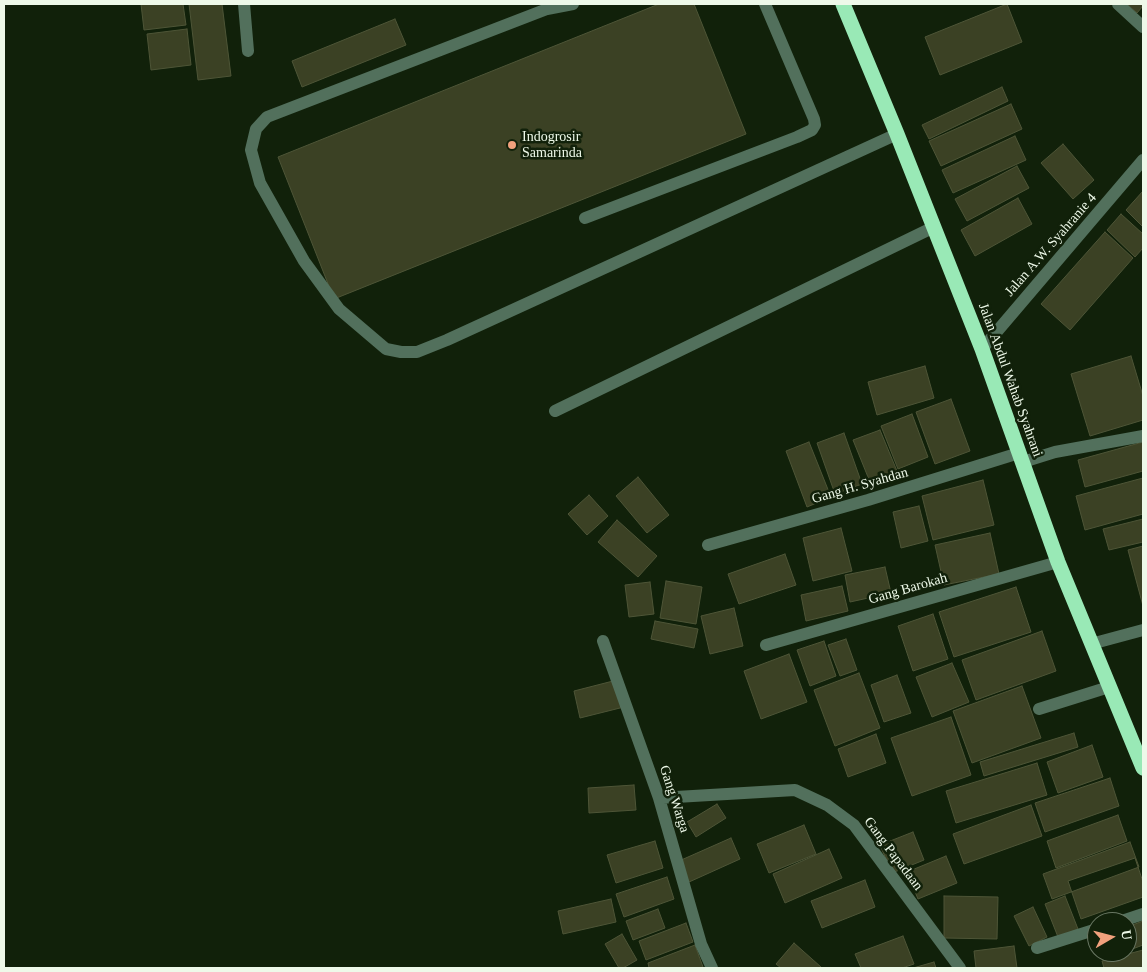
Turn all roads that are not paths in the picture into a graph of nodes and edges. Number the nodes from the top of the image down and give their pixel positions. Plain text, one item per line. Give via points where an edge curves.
1 (244, 4) edge
2 (573, 4) edge
3 (765, 4) edge
4 (843, 4) edge
5 (1118, 4) edge
6 (1143, 27) edge
7 (248, 51) dead end
8 (897, 134) junction
9 (1143, 160) edge
10 (585, 218) dead end
11 (934, 228) junction
12 (982, 349) junction
13 (555, 411) dead end
14 (1143, 436) edge
15 (1021, 458) junction
16 (708, 545) dead end
17 (1058, 562) junction
18 (1143, 630) edge
19 (603, 641) dead end
20 (1091, 644) junction
21 (766, 645) dead end
22 (1109, 687) junction
23 (1039, 709) dead end
24 (1143, 768) edge
25 (659, 798) junction
26 (1087, 932) edge
27 (1037, 948) dead end
28 (712, 968) edge
29 (960, 968) edge

1 - 7 street
2 - 8 street via 547,9 267,117 256,129 251,150 260,183 304,261 339,309 386,349 417,352 447,340
3 - 10 street via 814,119 812,130
4 - 8 highway, Jalan Abdul Wahab Syahrani
5 - 6 street
8 - 11 highway, Jalan Abdul Wahab Syahrani
9 - 12 street, Jalan A.W. Syahranie 4
11 - 12 highway, Jalan Abdul Wahab Syahrani
11 - 13 street
12 - 15 highway, Jalan Abdul Wahab Syahrani
14 - 15 street, Gang H. Syahdan
15 - 16 street, Gang H. Syahdan
15 - 17 highway, Jalan Abdul Wahab Syahrani
17 - 20 highway, Jalan Abdul Wahab Syahrani
17 - 21 street, Gang Barokah
18 - 20 street
19 - 25 street, Gang Warga
20 - 22 highway, Jalan Abdul Wahab Syahrani
22 - 23 street
22 - 24 highway, Jalan Abdul Wahab Syahrani
25 - 28 street, Gang Warga via 701,944
25 - 29 street, Gang Papadaan via 795,790 827,805 854,825
26 - 27 street

